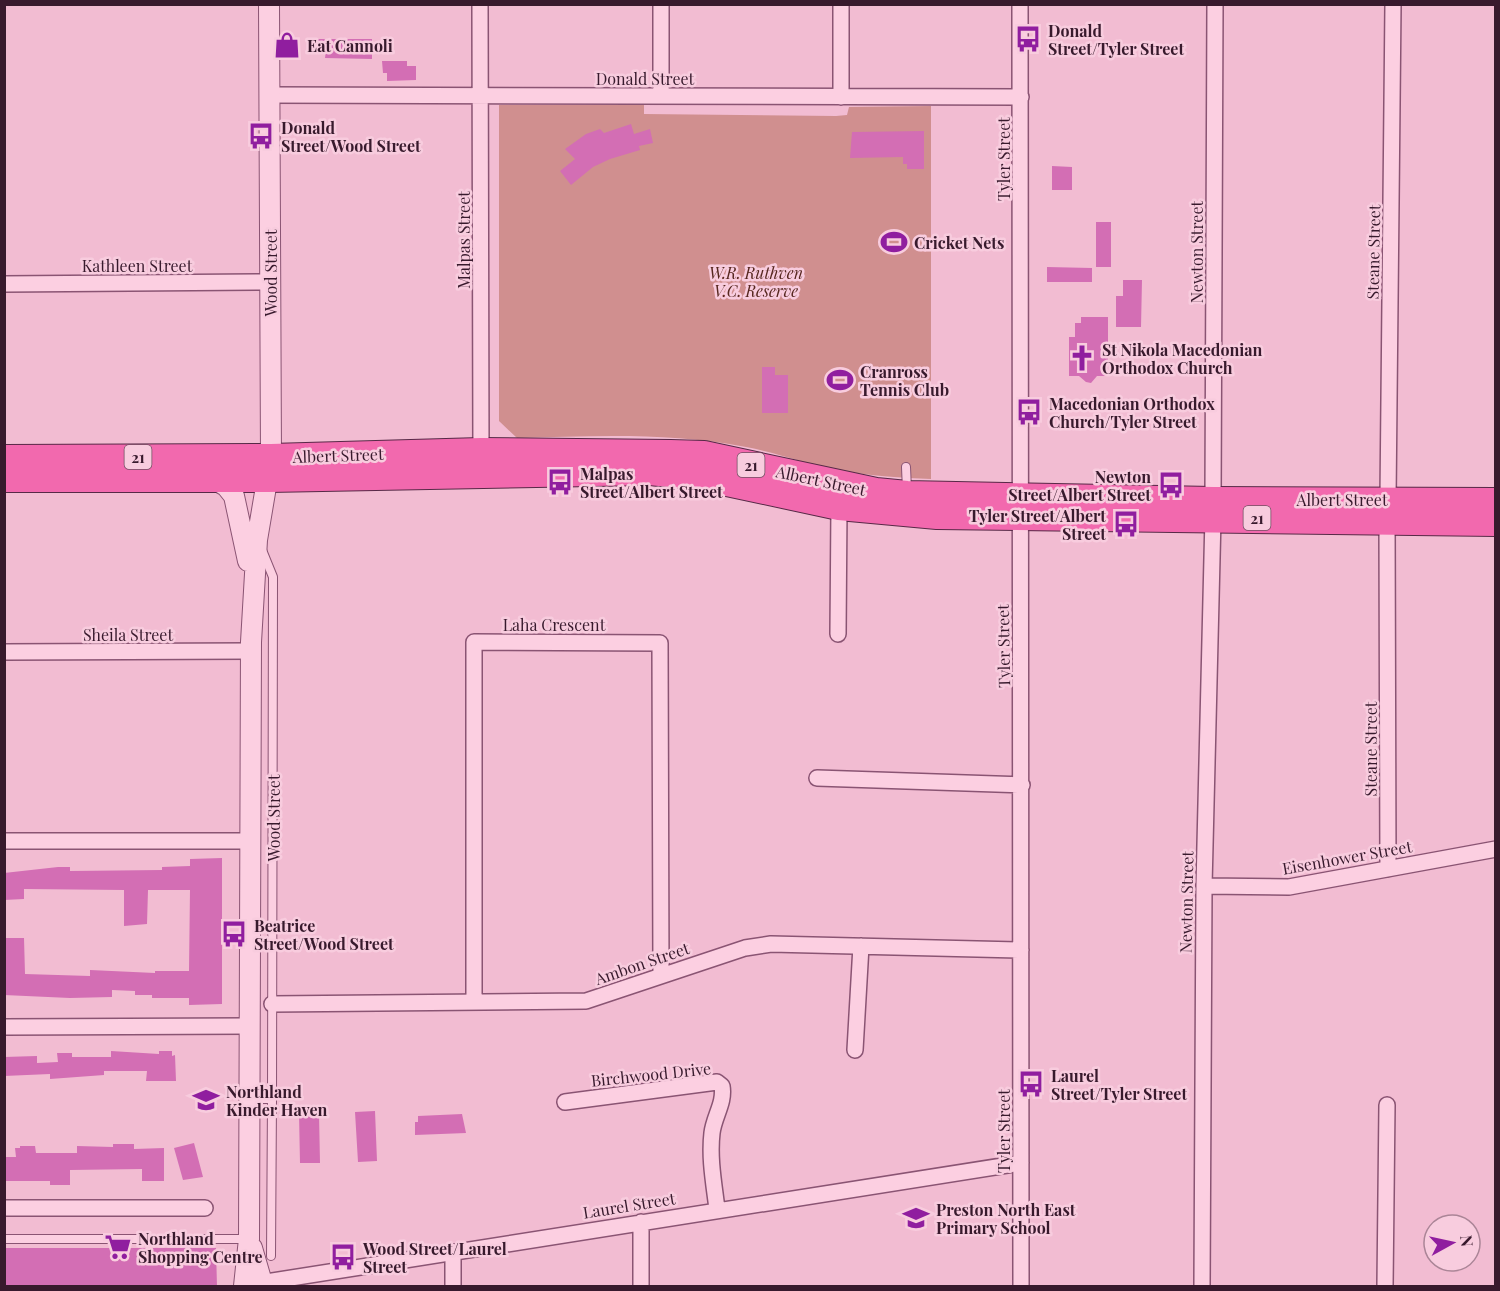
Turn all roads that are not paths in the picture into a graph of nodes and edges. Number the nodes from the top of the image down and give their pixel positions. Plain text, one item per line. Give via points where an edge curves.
1 (269, 4) edge
2 (480, 4) edge
3 (661, 4) edge
4 (841, 4) edge
5 (1020, 4) edge
6 (1215, 4) edge
7 (1393, 4) edge
8 (270, 95) junction
9 (480, 95) junction
10 (662, 96) junction
11 (841, 97) junction
12 (1021, 97) junction
13 (270, 282) junction
14 (4, 284) edge
15 (4, 458) edge
16 (481, 463) junction
17 (701, 466) junction
18 (906, 467) dead end
19 (270, 468) junction
20 (210, 477) junction
21 (4, 479) edge
22 (907, 494) junction
23 (1496, 501) edge
24 (1020, 505) junction
25 (839, 507) junction
26 (1213, 509) junction
27 (1388, 510) junction
28 (1496, 523) edge
29 (257, 540) junction
30 (253, 587) junction
31 (838, 634) dead end
32 (251, 651) junction
33 (4, 652) edge
34 (817, 778) dead end
35 (1022, 784) junction
36 (250, 841) junction
37 (4, 842) edge
38 (1496, 849) edge
39 (1388, 869) junction
40 (1204, 886) junction
41 (861, 946) junction
42 (1021, 950) junction
43 (661, 975) junction
44 (474, 1001) junction
45 (272, 1004) junction
46 (249, 1026) junction
47 (4, 1027) edge
48 (855, 1050) dead end
49 (249, 1099) junction
50 (272, 1099) junction
51 (565, 1102) dead end
52 (1387, 1105) dead end
53 (1021, 1163) junction
54 (205, 1208) dead end
55 (4, 1209) edge
56 (717, 1209) junction
57 (640, 1222) junction
58 (4, 1239) edge
59 (249, 1239) junction
60 (453, 1252) junction
61 (271, 1256) dead end
62 (253, 1285) edge
63 (1385, 1286) edge
64 (453, 1287) edge
65 (641, 1287) edge
66 (1021, 1287) edge
67 (1202, 1287) edge

1 - 8 street, Wood Street
2 - 9 street, Malpas Street
3 - 10 street
4 - 11 street
5 - 12 street, Tyler Street
6 - 26 street, Newton Street
7 - 27 street, Steane Street
8 - 9 street, Donald Street
8 - 13 street, Wood Street
9 - 10 street, Donald Street
9 - 16 street, Malpas Street
10 - 11 street, Donald Street
11 - 12 street, Donald Street
12 - 24 street, Tyler Street
13 - 14 street, Kathleen Street
13 - 19 street, Wood Street
15 - 19 highway, Albert Street / 21
16 - 17 highway, Albert Street / 21
16 - 19 highway, Albert Street / 21
17 - 22 highway, Albert Street / 21
17 - 25 highway, Albert Street / 21
18 - 22 lane
19 - 20 highway, Albert Street / 21
19 - 29 street, Wood Street
20 - 21 highway, Albert Street / 21
20 - 30 street via 234,495
22 - 24 highway, Albert Street / 21
23 - 27 highway, Albert Street / 21
24 - 25 highway, Albert Street / 21 via 938,516
24 - 26 highway, Albert Street / 21
24 - 35 street, Tyler Street
25 - 31 street
26 - 27 highway, Albert Street / 21
26 - 40 street, Newton Street
27 - 28 highway, Albert Street / 21
27 - 39 street, Steane Street
29 - 30 street, Wood Street
29 - 45 lane, Wood Street via 273,577
30 - 32 street, Wood Street
32 - 33 street, Sheila Street
32 - 36 street, Wood Street
34 - 35 street
35 - 42 street, Tyler Street
36 - 37 street
36 - 46 street, Wood Street
38 - 39 street, Eisenhower Street
39 - 40 street, Eisenhower Street via 1289,887
40 - 67 street, Newton Street
41 - 42 street, Ambon Street
41 - 43 street, Ambon Street via 759,945
41 - 48 street
42 - 53 street, Tyler Street
43 - 44 street, Ambon Street via 586,1001
43 - 44 street, Laha Crescent via 660,643 474,642
44 - 45 street, Ambon Street
45 - 50 lane, Wood Street
46 - 47 street
46 - 49 street, Wood Street
49 - 50 lane
49 - 59 street, Wood Street
50 - 61 lane, Wood Street
51 - 56 street, Birchwood Drive via 717,1082 722,1086 723,1096 711,1144
52 - 63 street
53 - 56 street, Laurel Street
53 - 66 street, Tyler Street
54 - 55 street
56 - 57 street, Laurel Street
57 - 60 street, Laurel Street
57 - 65 street
58 - 59 lane
59 - 62 street, Wood Street
60 - 62 street, Laurel Street
60 - 64 street

